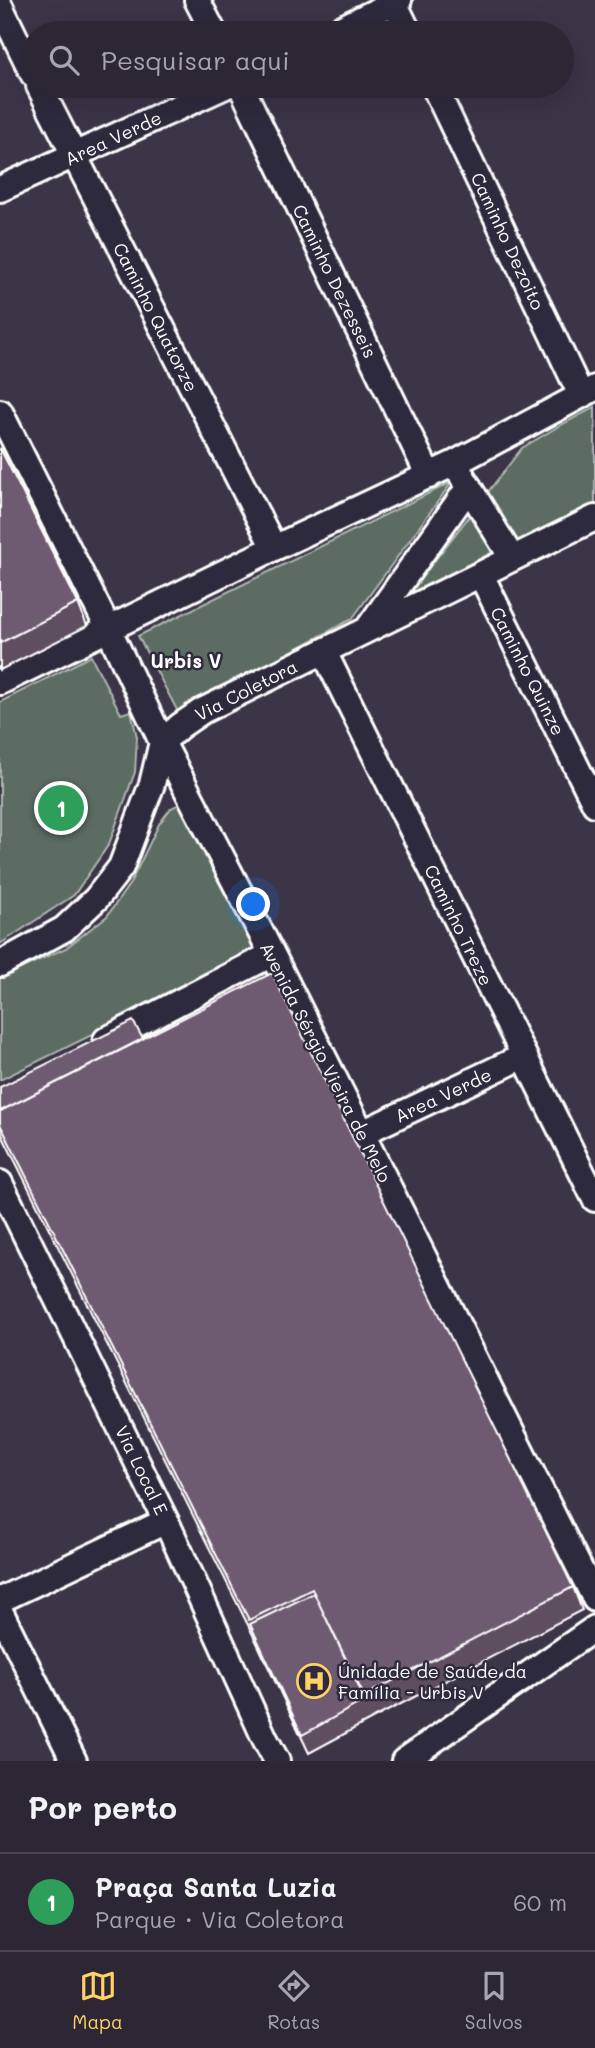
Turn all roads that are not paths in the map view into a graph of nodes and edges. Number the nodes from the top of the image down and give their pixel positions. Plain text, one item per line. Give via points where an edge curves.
1 (197, 0) edge
2 (395, 1) edge
3 (0, 6) edge
4 (208, 21) edge
5 (356, 21) edge
6 (404, 21) edge
7 (21, 49) edge
8 (45, 98) edge
9 (199, 98) edge
10 (247, 98) edge
11 (440, 98) edge
12 (74, 156) junction
13 (0, 189) edge
14 (588, 392) edge
15 (0, 412) edge
16 (455, 463) junction
17 (429, 476) junction
18 (468, 487) junction
19 (595, 518) edge
20 (274, 548) junction
21 (512, 558) junction
22 (481, 575) junction
23 (108, 628) junction
24 (366, 631) junction
25 (324, 652) junction
26 (0, 682) edge
27 (162, 742) junction
28 (595, 804) edge
29 (272, 954) junction
30 (0, 964) edge
31 (86, 1051) edge
32 (524, 1056) junction
33 (362, 1133) junction
34 (0, 1183) edge
35 (595, 1199) edge
36 (166, 1521) junction
37 (595, 1599) edge
38 (0, 1600) edge
39 (0, 1611) edge
40 (595, 1628) edge
41 (74, 1761) edge
42 (277, 1761) edge
43 (404, 1761) edge

1 - 4 street
2 - 5 street
2 - 6 street
3 - 7 street
8 - 12 street, Caminho Quatorze
9 - 12 street, Area Verde
10 - 17 street, Caminho Dezesseis
11 - 14 street, Caminho Dezoito
12 - 13 street, Area Verde
12 - 20 street, Caminho Quatorze
14 - 16 street
15 - 23 street, Avenida Sérgio Vieira de Melo
16 - 17 street
16 - 18 street
17 - 20 street
18 - 21 street
18 - 24 street
19 - 21 street, Via Coletora
20 - 23 street
21 - 22 street, Via Coletora
22 - 24 street, Via Coletora
22 - 28 street, Caminho Quinze
23 - 26 street
23 - 27 street, Avenida Sérgio Vieira de Melo
24 - 25 street, Via Coletora
25 - 27 street, Via Coletora via 202,711
25 - 32 street, Caminho Treze
27 - 29 street, Avenida Sérgio Vieira de Melo
27 - 30 street via 152,784 121,866 96,899 64,929
29 - 31 street
29 - 33 street, Avenida Sérgio Vieira de Melo
32 - 33 street, Area Verde
32 - 35 street, Caminho Treze
33 - 37 street, Avenida Sérgio Vieira de Melo
34 - 36 street, Via Local E
36 - 38 street
36 - 42 street, Via Local E
39 - 41 street
40 - 43 street

